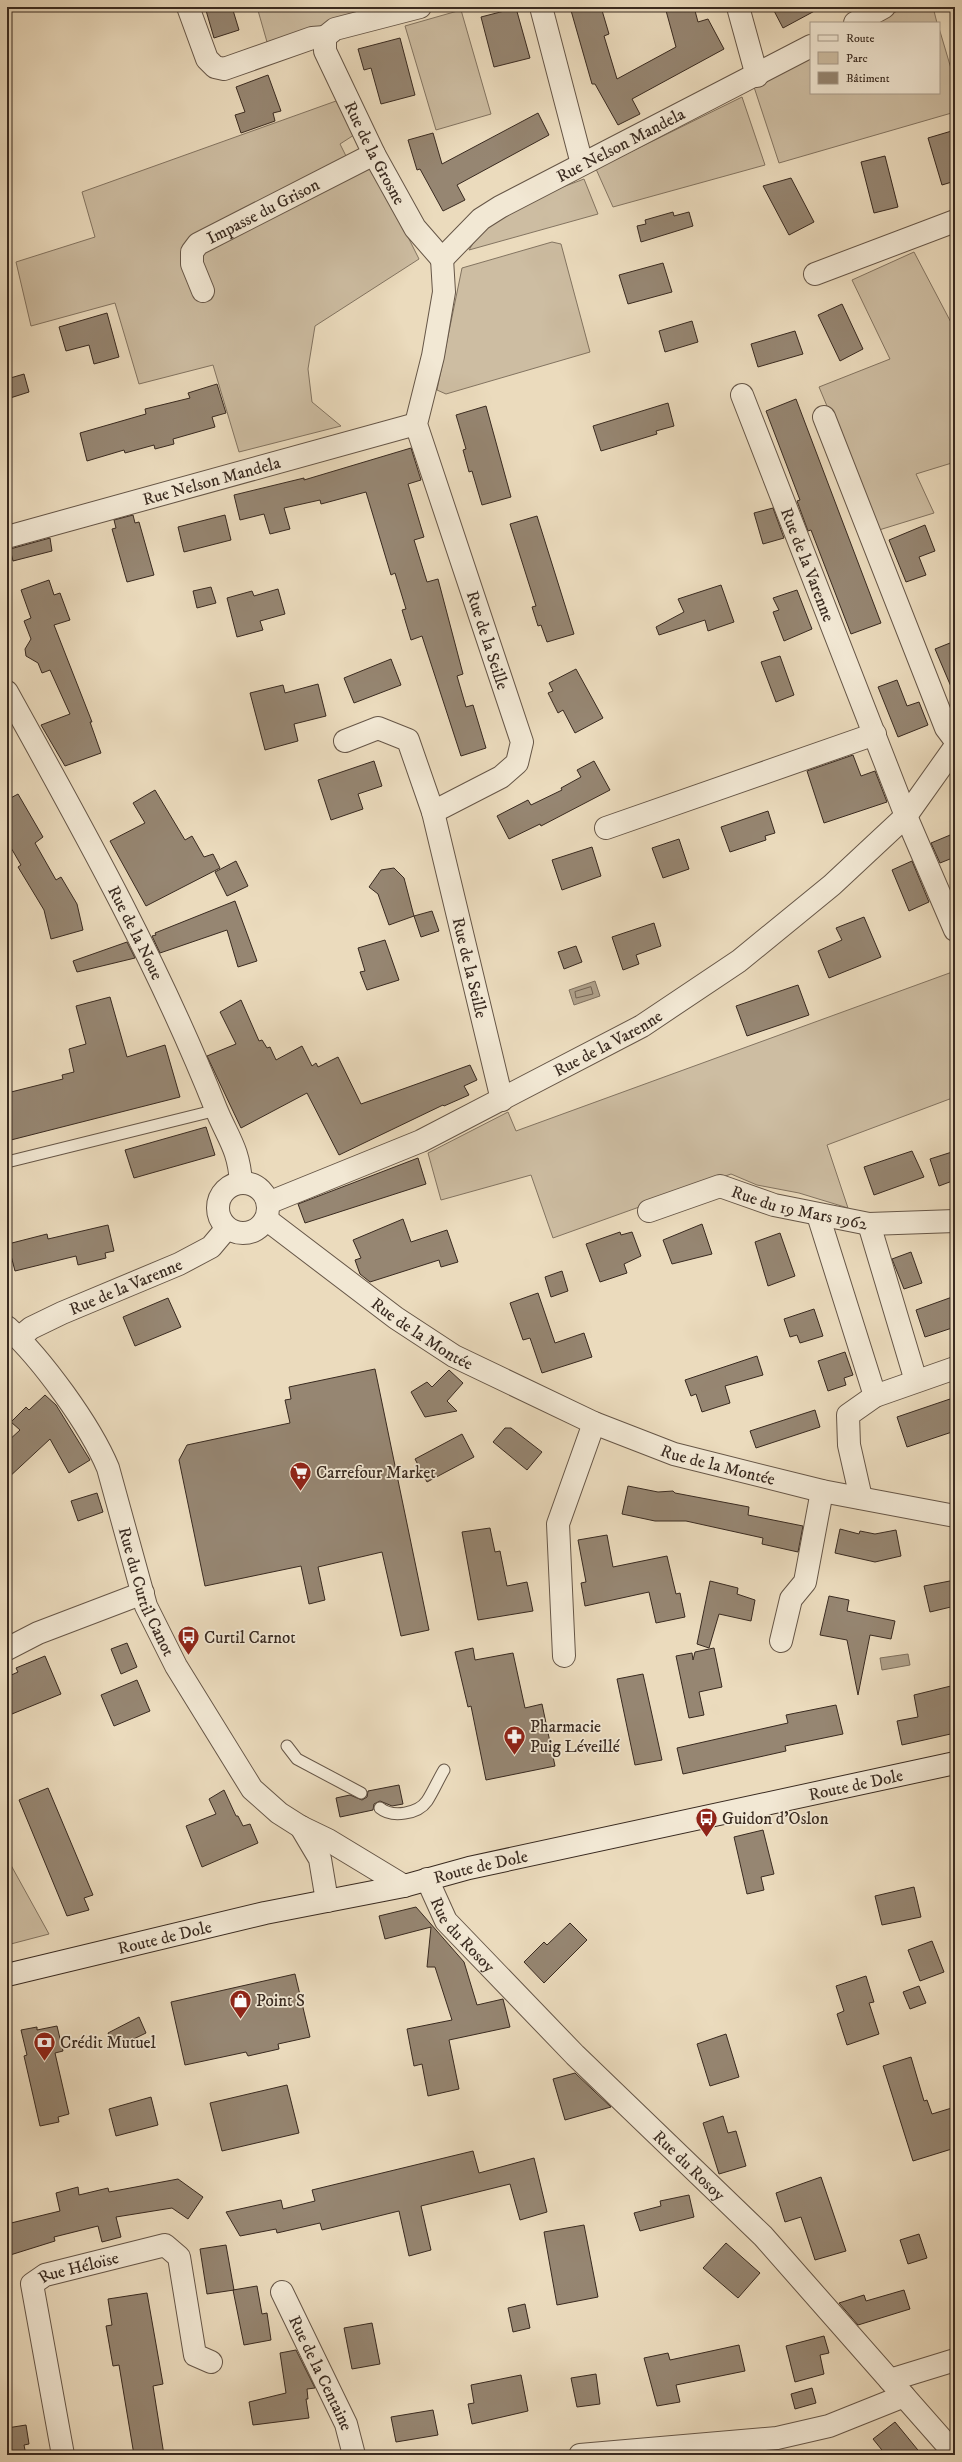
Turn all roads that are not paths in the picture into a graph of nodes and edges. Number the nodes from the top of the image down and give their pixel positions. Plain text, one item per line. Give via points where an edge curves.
1 (188, 7) edge
2 (420, 7) edge
3 (541, 7) edge
4 (738, 7) edge
5 (884, 7) edge
6 (857, 22) edge
7 (325, 37) junction
8 (810, 47) edge
9 (757, 76) junction
10 (374, 154) junction
11 (582, 164) junction
12 (955, 221) edge
13 (442, 259) junction
14 (815, 274) dead end
15 (203, 291) dead end
16 (742, 395) dead end
17 (824, 417) dead end
18 (416, 424) junction
19 (7, 537) edge
20 (7, 692) edge
21 (875, 734) junction
22 (955, 740) edge
23 (345, 741) dead end
24 (955, 747) edge
25 (433, 812) junction
26 (906, 816) junction
27 (606, 828) dead end
28 (955, 930) edge
29 (502, 1100) junction
30 (217, 1110) junction
31 (7, 1162) edge
32 (241, 1183) junction
33 (267, 1211) junction
34 (649, 1211) dead end
35 (818, 1215) junction
36 (955, 1221) edge
37 (869, 1224) junction
38 (227, 1228) junction
39 (13, 1333) edge
40 (955, 1368) edge
41 (916, 1381) junction
42 (875, 1396) junction
43 (594, 1423) junction
44 (822, 1491) junction
45 (861, 1498) junction
46 (955, 1516) edge
47 (143, 1593) junction
48 (781, 1641) dead end
49 (7, 1650) edge
50 (564, 1656) dead end
51 (287, 1746) dead end
52 (955, 1763) edge
53 (444, 1770) dead end
54 (361, 1793) dead end
55 (380, 1808) dead end
56 (301, 1827) junction
57 (427, 1878) junction
58 (404, 1886) junction
59 (327, 1901) junction
60 (7, 1975) edge
61 (282, 2292) dead end
62 (955, 2360) edge
63 (211, 2362) dead end
64 (897, 2388) junction
65 (955, 2454) edge
66 (63, 2455) edge
67 (354, 2455) edge
68 (580, 2455) edge

1 - 7 street via 207,59 215,67 224,69 312,38
2 - 7 street via 335,29
3 - 11 street
4 - 9 street
5 - 6 street
7 - 10 street, Rue de la Grosne via 325,51
8 - 9 street, Rue Nelson Mandela
9 - 11 street, Rue Nelson Mandela
10 - 13 street, Rue de la Grosne via 415,228
10 - 15 street, Impasse du Grison via 198,244 192,252 192,264
11 - 13 street, Rue Nelson Mandela via 481,219
12 - 14 street
13 - 18 street via 444,292 433,356
16 - 21 street, Rue de la Varenne
17 - 22 street via 946,728
18 - 19 street, Rue Nelson Mandela
18 - 25 street, Rue de la Seille via 522,742 517,763 501,777
20 - 30 street, Rue de la Noue via 111,880 162,982
21 - 26 street, Rue de la Varenne
21 - 27 street
23 - 25 street, Rue de la Seille via 378,728 408,740
24 - 26 street, Rue de la Varenne
25 - 29 street, Rue de la Seille
26 - 28 street, Rue de la Varenne
26 - 29 street, Rue de la Varenne via 832,885 739,961 642,1026
29 - 33 street, Rue de la Varenne
30 - 31 lane
30 - 32 street, Rue de la Noue via 240,1162
32 - 33 street via 261,1190
32 - 38 street via 227,1188 218,1200 218,1215
33 - 38 street via 262,1225 248,1233 233,1232
33 - 43 street, Rue de la Montée via 396,1318 454,1356
34 - 35 street, Rue du 19 Mars 1962 via 720,1186 774,1205
35 - 37 street, Rue du 19 Mars 1962
35 - 42 street
36 - 37 street, Rue du 19 Mars 1962
37 - 41 street
38 - 39 street, Rue de la Varenne via 211,1247 192,1257 31,1328
39 - 47 street, Rue du Curtil Canot via 55,1382 101,1449
40 - 41 street
41 - 42 street
42 - 45 street via 848,1415 849,1445
43 - 44 street, Rue de la Montée via 674,1454
43 - 50 street via 558,1524
44 - 45 street, Rue de la Montée
44 - 48 street via 805,1582 791,1600
45 - 46 street, Rue de la Montée
47 - 49 street via 38,1633
47 - 56 street, Rue du Curtil Canot via 146,1606 176,1666 252,1789
51 - 54 lane via 297,1759
52 - 57 street, Route de Dole
53 - 55 lane via 426,1803 416,1809 398,1814 385,1812
56 - 58 street, Rue du Curtil Canot via 328,1840
56 - 59 street, Rue du Curtil Canot via 320,1859
57 - 58 street, Route de Dole
57 - 64 street, Rue du Rosoy via 446,1921 575,2055 763,2236
58 - 59 street, Route de Dole
59 - 60 street, Route de Dole
61 - 67 street, Rue de la Centaine via 346,2424
62 - 64 street
63 - 66 street, Rue Héloïse via 195,2355 179,2257 165,2245 44,2274 32,2284
64 - 65 street, Rue du Rosoy
64 - 68 street via 829,2426 777,2438

